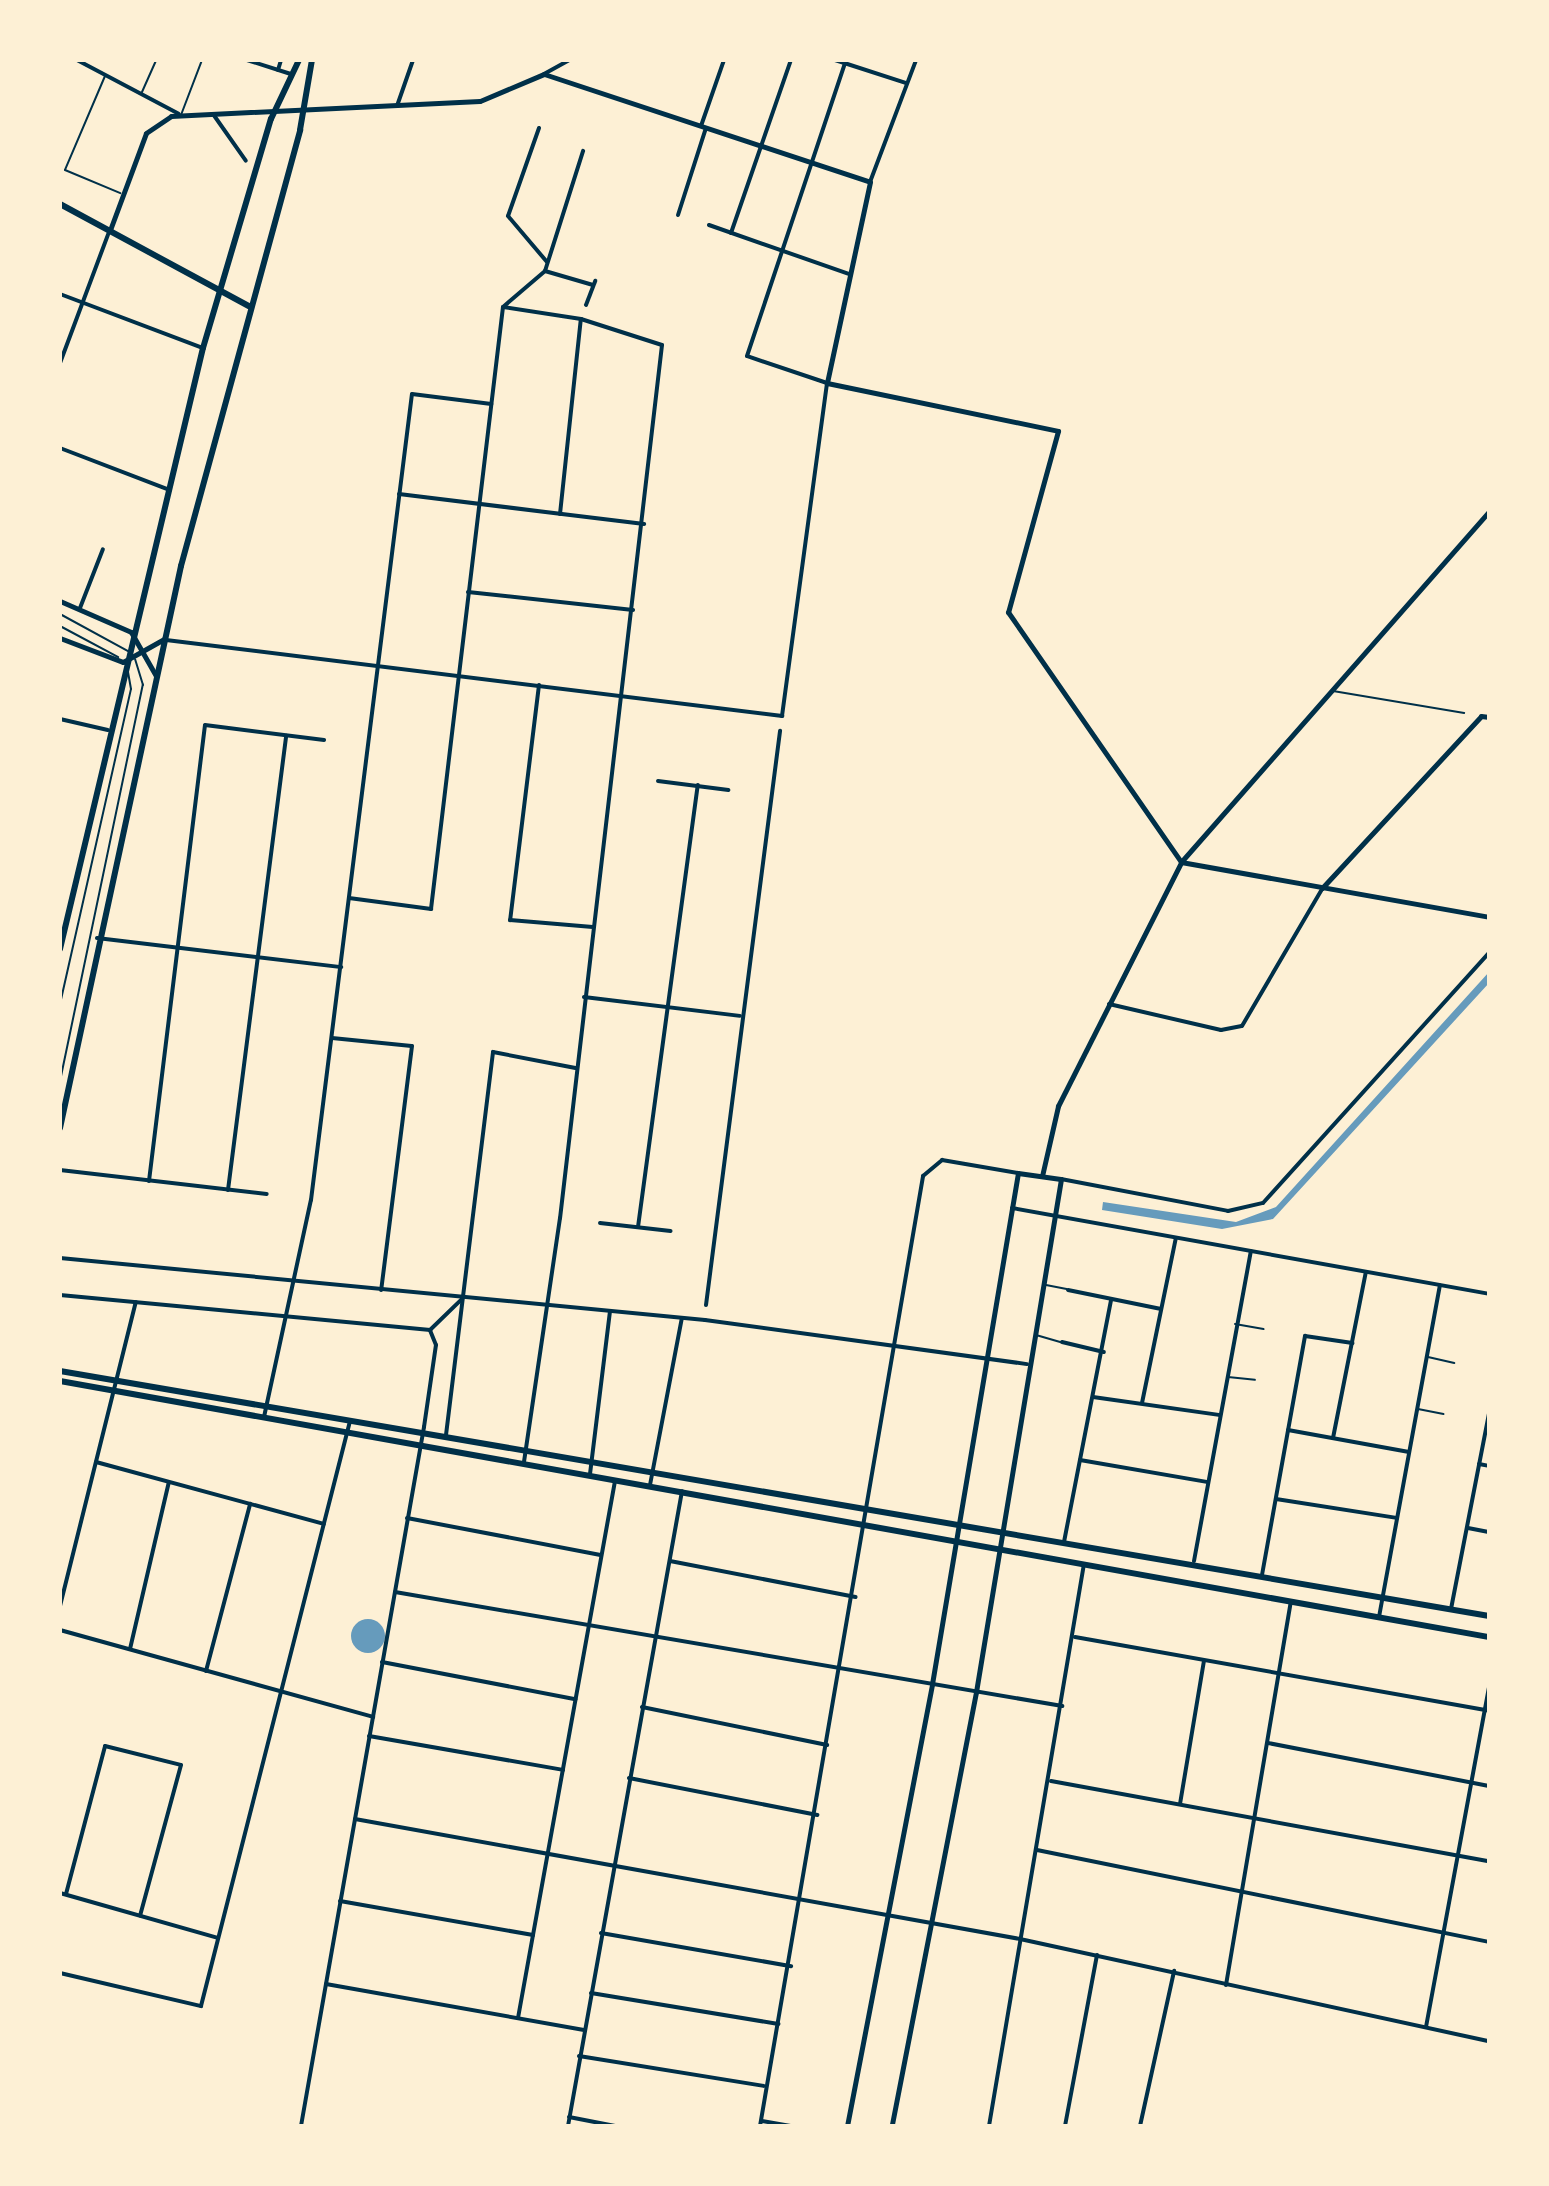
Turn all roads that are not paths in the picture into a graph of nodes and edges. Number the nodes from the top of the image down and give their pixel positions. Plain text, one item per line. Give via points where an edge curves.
1 (77, 60) edge
2 (156, 60) edge
3 (202, 60) edge
4 (247, 60) edge
5 (281, 60) edge
6 (299, 60) edge
7 (312, 60) edge
8 (413, 60) edge
9 (569, 60) edge
10 (724, 60) edge
11 (791, 60) edge
12 (835, 60) edge
13 (916, 60) edge
14 (845, 62) edge
15 (278, 70) junction
16 (291, 74) junction
17 (544, 74) junction
18 (106, 75) junction
19 (906, 83) junction
20 (141, 94) junction
21 (397, 106) junction
22 (305, 110) junction
23 (274, 112) junction
24 (213, 114) junction
25 (181, 115) junction
26 (704, 127) junction
27 (539, 128) dead end
28 (760, 146) junction
29 (583, 151) dead end
30 (246, 161) dead end
31 (812, 163) junction
32 (870, 182) junction
33 (123, 195) junction
34 (60, 204) edge
35 (678, 215) dead end
36 (709, 225) dead end
37 (110, 230) junction
38 (731, 233) junction
39 (782, 251) junction
40 (547, 264) junction
41 (545, 271) junction
42 (849, 274) junction
43 (221, 289) junction
44 (60, 294) edge
45 (83, 302) junction
46 (586, 305) dead end
47 (249, 306) junction
48 (503, 307) junction
49 (581, 319) junction
50 (203, 348) junction
51 (60, 363) edge
52 (827, 383) junction
53 (491, 404) junction
54 (60, 448) edge
55 (167, 489) junction
56 (399, 494) junction
57 (481, 503) junction
58 (1489, 512) edge
59 (560, 514) junction
60 (644, 524) junction
61 (103, 549) dead end
62 (467, 591) junction
63 (60, 601) edge
64 (80, 608) junction
65 (633, 610) junction
66 (60, 614) edge
67 (60, 626) edge
68 (131, 632) junction
69 (60, 638) edge
70 (164, 639) junction
71 (127, 649) junction
72 (147, 649) junction
73 (133, 657) junction
74 (123, 662) junction
75 (377, 664) junction
76 (156, 676) junction
77 (460, 677) junction
78 (539, 685) junction
79 (1332, 691) junction
80 (623, 695) junction
81 (1464, 713) dead end
82 (1489, 717) edge
83 (60, 719) edge
84 (108, 730) junction
85 (780, 731) dead end
86 (286, 735) junction
87 (324, 740) dead end
88 (658, 781) dead end
89 (698, 785) junction
90 (728, 790) dead end
91 (1181, 862) junction
92 (1322, 889) junction
93 (349, 898) junction
94 (1489, 917) edge
95 (593, 927) junction
96 (97, 938) junction
97 (177, 947) junction
98 (60, 949) edge
99 (1489, 953) edge
100 (258, 957) junction
101 (341, 967) junction
102 (584, 997) junction
103 (1107, 1003) junction
104 (60, 1004) edge
105 (668, 1006) junction
106 (740, 1016) junction
107 (332, 1038) junction
108 (575, 1068) junction
109 (60, 1081) edge
110 (60, 1128) edge
111 (60, 1170) edge
112 (1018, 1173) junction
113 (1042, 1176) junction
114 (1061, 1179) junction
115 (149, 1181) junction
116 (228, 1190) junction
117 (267, 1194) dead end
118 (1012, 1208) junction
119 (1053, 1216) junction
120 (600, 1223) dead end
121 (638, 1227) junction
122 (671, 1231) dead end
123 (1176, 1238) junction
124 (1251, 1251) junction
125 (60, 1258) edge
126 (1366, 1272) junction
127 (298, 1282) junction
128 (1041, 1284) junction
129 (1440, 1286) junction
130 (381, 1290) junction
131 (1068, 1290) joint
132 (1489, 1294) edge
133 (60, 1295) edge
134 (463, 1297) junction
135 (1111, 1300) junction
136 (136, 1302) junction
137 (549, 1304) junction
138 (706, 1305) dead end
139 (1161, 1309) junction
140 (610, 1311) junction
141 (288, 1315) junction
142 (682, 1318) junction
143 (1235, 1324) junction
144 (1264, 1329) dead end
145 (430, 1330) junction
146 (1034, 1335) junction
147 (897, 1341) junction
148 (1062, 1342) joint
149 (1352, 1343) junction
150 (1104, 1352) junction
151 (985, 1357) junction
152 (1427, 1357) junction
153 (1454, 1363) dead end
154 (1027, 1364) junction
155 (60, 1371) edge
156 (1226, 1376) junction
157 (116, 1380) junction
158 (1255, 1380) dead end
159 (60, 1381) edge
160 (113, 1391) junction
161 (1093, 1397) junction
162 (1142, 1403) junction
163 (266, 1405) junction
164 (1417, 1409) junction
165 (1444, 1414) dead end
166 (1489, 1414) edge
167 (1219, 1415) junction
168 (264, 1417) junction
169 (351, 1419) junction
170 (1288, 1430) junction
171 (347, 1431) junction
172 (423, 1431) junction
173 (446, 1435) junction
174 (1333, 1438) junction
175 (421, 1444) junction
176 (525, 1448) junction
177 (1409, 1452) junction
178 (591, 1460) junction
179 (1079, 1460) junction
180 (96, 1462) junction
181 (524, 1462) junction
182 (1479, 1464) junction
183 (1489, 1466) edge
184 (653, 1471) junction
185 (590, 1474) junction
186 (615, 1479) junction
187 (169, 1482) junction
188 (1208, 1482) junction
189 (650, 1485) junction
190 (682, 1491) junction
191 (1276, 1499) junction
192 (250, 1504) junction
193 (868, 1508) junction
194 (407, 1518) junction
195 (1397, 1518) junction
196 (958, 1522) junction
197 (324, 1524) junction
198 (866, 1525) junction
199 (1467, 1528) junction
200 (1000, 1530) junction
201 (1489, 1532) edge
202 (955, 1541) junction
203 (1064, 1542) junction
204 (998, 1549) junction
205 (601, 1555) junction
206 (670, 1561) junction
207 (1194, 1561) junction
208 (1084, 1564) junction
209 (1262, 1575) junction
210 (395, 1592) junction
211 (856, 1597) junction
212 (1382, 1597) junction
213 (1291, 1600) junction
214 (60, 1606) edge
215 (1451, 1609) junction
216 (1489, 1616) edge
217 (1379, 1617) junction
218 (588, 1627) junction
219 (60, 1630) edge
220 (1075, 1637) junction
221 (1489, 1637) edge
222 (655, 1639) junction
223 (130, 1649) junction
224 (1204, 1661) junction
225 (382, 1662) junction
226 (843, 1666) junction
227 (206, 1671) junction
228 (1279, 1673) junction
229 (932, 1684) junction
230 (1489, 1688) edge
231 (281, 1691) junction
232 (976, 1692) junction
233 (575, 1699) junction
234 (1062, 1706) junction
235 (642, 1707) junction
236 (1487, 1711) edge
237 (373, 1717) junction
238 (369, 1736) junction
239 (1268, 1743) junction
240 (827, 1745) junction
241 (563, 1770) junction
242 (629, 1778) junction
243 (1050, 1781) junction
244 (1471, 1783) junction
245 (1489, 1786) edge
246 (1180, 1804) junction
247 (817, 1815) junction
248 (1257, 1818) junction
249 (355, 1819) junction
250 (1037, 1850) junction
251 (548, 1853) junction
252 (1459, 1855) junction
253 (1489, 1861) edge
254 (613, 1865) junction
255 (1245, 1887) junction
256 (63, 1894) edge
257 (804, 1898) junction
258 (340, 1901) junction
259 (889, 1914) junction
260 (140, 1916) junction
261 (934, 1922) junction
262 (1445, 1931) junction
263 (601, 1933) junction
264 (533, 1935) junction
265 (218, 1938) junction
266 (1020, 1939) junction
267 (1489, 1942) edge
268 (1097, 1955) junction
269 (791, 1966) junction
270 (1174, 1971) junction
271 (60, 1973) edge
272 (326, 1984) junction
273 (1226, 1985) junction
274 (590, 1993) junction
275 (518, 2018) junction
276 (778, 2024) junction
277 (1426, 2027) junction
278 (584, 2030) junction
279 (1489, 2041) edge
280 (579, 2056) junction
281 (764, 2086) junction
282 (569, 2117) junction
283 (761, 2123) edge
284 (301, 2126) edge
285 (568, 2126) edge
286 (615, 2126) edge
287 (791, 2126) edge
288 (847, 2126) edge
289 (892, 2126) edge
290 (989, 2126) edge
291 (1065, 2126) edge
292 (1140, 2126) edge

1 - 18 street
2 - 20 lane
3 - 25 lane
4 - 15 street
5 - 15 street
6 - 16 main road
7 - 22 main road
8 - 21 street
9 - 17 street
10 - 26 street
11 - 28 street
12 - 14 street
13 - 19 street
14 - 19 street
14 - 31 street
15 - 16 street
16 - 23 main road
17 - 21 street via 493,98
17 - 26 street
18 - 20 street
18 - 33 lane via 65,170
19 - 32 street
20 - 25 street
21 - 22 street
22 - 23 street
22 - 47 main road
23 - 24 street
23 - 43 main road
24 - 25 street
24 - 30 street
25 - 33 street via 149,128
26 - 28 street
26 - 35 street
27 - 40 street via 508,210 512,227 539,246
28 - 31 street
28 - 38 street
29 - 40 street
31 - 32 street
31 - 39 street
32 - 42 street
33 - 37 street
34 - 37 main road
36 - 38 street
37 - 43 main road
37 - 45 street
38 - 39 street
39 - 42 street
39 - 52 street via 747,356
40 - 41 street
41 - 46 street via 594,283
41 - 48 street
42 - 52 street
43 - 47 main road
43 - 50 main road
44 - 45 street
45 - 50 street
45 - 51 street
47 - 70 main road
48 - 49 street
48 - 53 street
49 - 59 street
49 - 60 street via 662,345
50 - 55 main road
52 - 80 street via 782,716
52 - 91 street via 1058,431 1008,612
53 - 56 street via 412,394
53 - 57 street
54 - 55 street
55 - 68 main road
56 - 57 street
56 - 75 street
57 - 59 street
57 - 62 street
58 - 79 street
59 - 60 street
60 - 65 street
61 - 64 street
62 - 65 street
62 - 77 street
63 - 64 street
64 - 68 street
65 - 80 street
66 - 71 lane
67 - 74 lane
68 - 71 main road
68 - 72 street
69 - 74 street
70 - 72 street
70 - 75 street
70 - 76 main road
71 - 73 lane
71 - 74 main road
72 - 73 street
72 - 76 street
73 - 74 street
73 - 109 lane via 143,685
74 - 84 main road
74 - 104 lane via 131,689
75 - 77 street
75 - 93 street
76 - 96 main road
77 - 78 street
77 - 93 street via 431,909
78 - 80 street
78 - 95 street via 510,920
79 - 81 lane
79 - 91 street
80 - 95 street
82 - 92 street via 1481,716
83 - 84 street
84 - 98 main road
85 - 106 street
86 - 87 street
86 - 97 street via 205,725
86 - 100 street
88 - 89 street
89 - 90 street
89 - 105 street
91 - 92 street
91 - 103 street
92 - 94 street
92 - 103 street via 1242,1026 1221,1030
93 - 101 street
95 - 102 street
96 - 97 street
96 - 110 main road
97 - 100 street
97 - 115 street
99 - 114 street via 1280,1188 1253,1208 1228,1211
100 - 101 street
100 - 116 street
101 - 107 street
102 - 105 street
102 - 108 street
103 - 113 street via 1058,1106
105 - 106 street
105 - 121 street
106 - 138 street
107 - 127 street
107 - 130 street via 412,1046
108 - 134 street via 493,1052
108 - 137 street
111 - 115 street
112 - 113 street
112 - 118 street
112 - 147 street via 929,1164
113 - 114 street
114 - 119 street
115 - 116 street
116 - 117 street
118 - 119 street
118 - 151 street
119 - 123 street
119 - 128 street
120 - 121 street
121 - 122 street
123 - 124 street
123 - 139 street
124 - 126 street
124 - 143 street
125 - 127 street
126 - 129 street
126 - 149 street
127 - 130 street
127 - 141 street
128 - 131 lane
128 - 146 street
129 - 132 street
129 - 152 street
130 - 134 street
131 - 135 street
133 - 136 street
134 - 137 street
134 - 145 street
134 - 173 street
135 - 139 street
135 - 150 street
136 - 141 street
136 - 157 street
137 - 140 street
137 - 176 street
139 - 162 street
140 - 142 street
140 - 178 street
141 - 145 street
141 - 163 street
142 - 147 street
142 - 184 street
143 - 144 lane
143 - 156 street
145 - 172 street via 436,1345
146 - 148 lane
146 - 154 street
147 - 151 street
147 - 193 street
148 - 150 street
149 - 170 street via 1305,1336
149 - 174 street
150 - 161 street
151 - 154 street
151 - 196 street
152 - 153 lane
152 - 164 street
154 - 200 street
155 - 157 main road
156 - 158 lane
156 - 167 street
157 - 160 street
157 - 163 main road
159 - 160 main road
160 - 168 main road
160 - 180 street
161 - 162 street
161 - 179 street
162 - 167 street
163 - 168 street
163 - 169 main road
164 - 165 lane
164 - 177 street
166 - 182 street
167 - 188 street
168 - 171 main road
169 - 171 street
169 - 172 main road
170 - 174 street
170 - 191 street
171 - 175 main road
171 - 197 street
172 - 173 main road
172 - 175 street
173 - 176 main road
174 - 177 street
175 - 181 main road
175 - 194 street
176 - 178 main road
176 - 181 street
177 - 195 street
178 - 184 main road
178 - 185 street
179 - 188 street
179 - 203 street
180 - 187 street
180 - 214 street
181 - 185 main road
182 - 183 street
182 - 199 street
184 - 189 street
184 - 193 main road
185 - 186 main road
186 - 189 main road
186 - 205 street
187 - 192 street
187 - 223 street
188 - 207 street
189 - 190 main road
190 - 198 main road
190 - 206 street
191 - 195 street
191 - 209 street
192 - 197 street
192 - 227 street
193 - 196 main road
193 - 198 street
194 - 205 street
194 - 210 street
195 - 212 street
196 - 200 main road
196 - 202 street
197 - 231 street
198 - 202 main road
198 - 211 street
199 - 201 street
199 - 215 street
200 - 203 main road
200 - 204 street
202 - 204 main road
202 - 229 street
203 - 207 main road
204 - 208 main road
204 - 232 street
205 - 218 street
206 - 211 street
206 - 222 street
207 - 209 main road
208 - 213 main road
208 - 220 street
209 - 212 main road
210 - 218 street
210 - 225 street
211 - 226 street
212 - 215 main road
212 - 217 street
213 - 217 main road
213 - 228 street
215 - 216 main road
217 - 221 main road
218 - 222 street
218 - 233 street
219 - 223 street
220 - 224 street
220 - 234 street
222 - 226 street
222 - 235 street
223 - 227 street
224 - 228 street
224 - 246 street
225 - 233 street
225 - 237 street
226 - 229 street
226 - 240 street
227 - 231 street
228 - 236 street
228 - 239 street
229 - 232 street
229 - 259 street
230 - 236 street
231 - 237 street
231 - 265 street
232 - 234 street
232 - 261 street
233 - 241 street
234 - 243 street
235 - 240 street
235 - 242 street
236 - 244 street
237 - 238 street
238 - 241 street
238 - 249 street
239 - 244 street
239 - 248 street
240 - 247 street
241 - 251 street
242 - 247 street
242 - 254 street
243 - 246 street
243 - 250 street
244 - 245 street
244 - 252 street
246 - 248 street
247 - 257 street
248 - 252 street
248 - 255 street
249 - 251 street
249 - 258 street
250 - 255 street
250 - 266 street
251 - 254 street
251 - 264 street
252 - 253 street
252 - 262 street
254 - 257 street
254 - 263 street
255 - 262 street
255 - 273 street
256 - 260 street
256 - 260 street via 105,1746 181,1765
257 - 259 street
257 - 269 street
258 - 264 street
258 - 272 street
259 - 261 street
259 - 288 street
260 - 265 street
261 - 266 street
261 - 289 street
262 - 267 street
262 - 277 street
263 - 269 street
263 - 274 street
264 - 275 street
265 - 271 street via 201,2006
266 - 268 street
266 - 290 street
268 - 270 street
268 - 291 street
269 - 276 street
270 - 273 street
270 - 292 street
272 - 275 street
272 - 284 street
273 - 277 street
274 - 276 street
274 - 278 street
275 - 278 street
276 - 281 street
277 - 279 street
278 - 280 street
280 - 281 street
280 - 282 street
281 - 283 street
282 - 285 street
282 - 286 street
283 - 287 street

